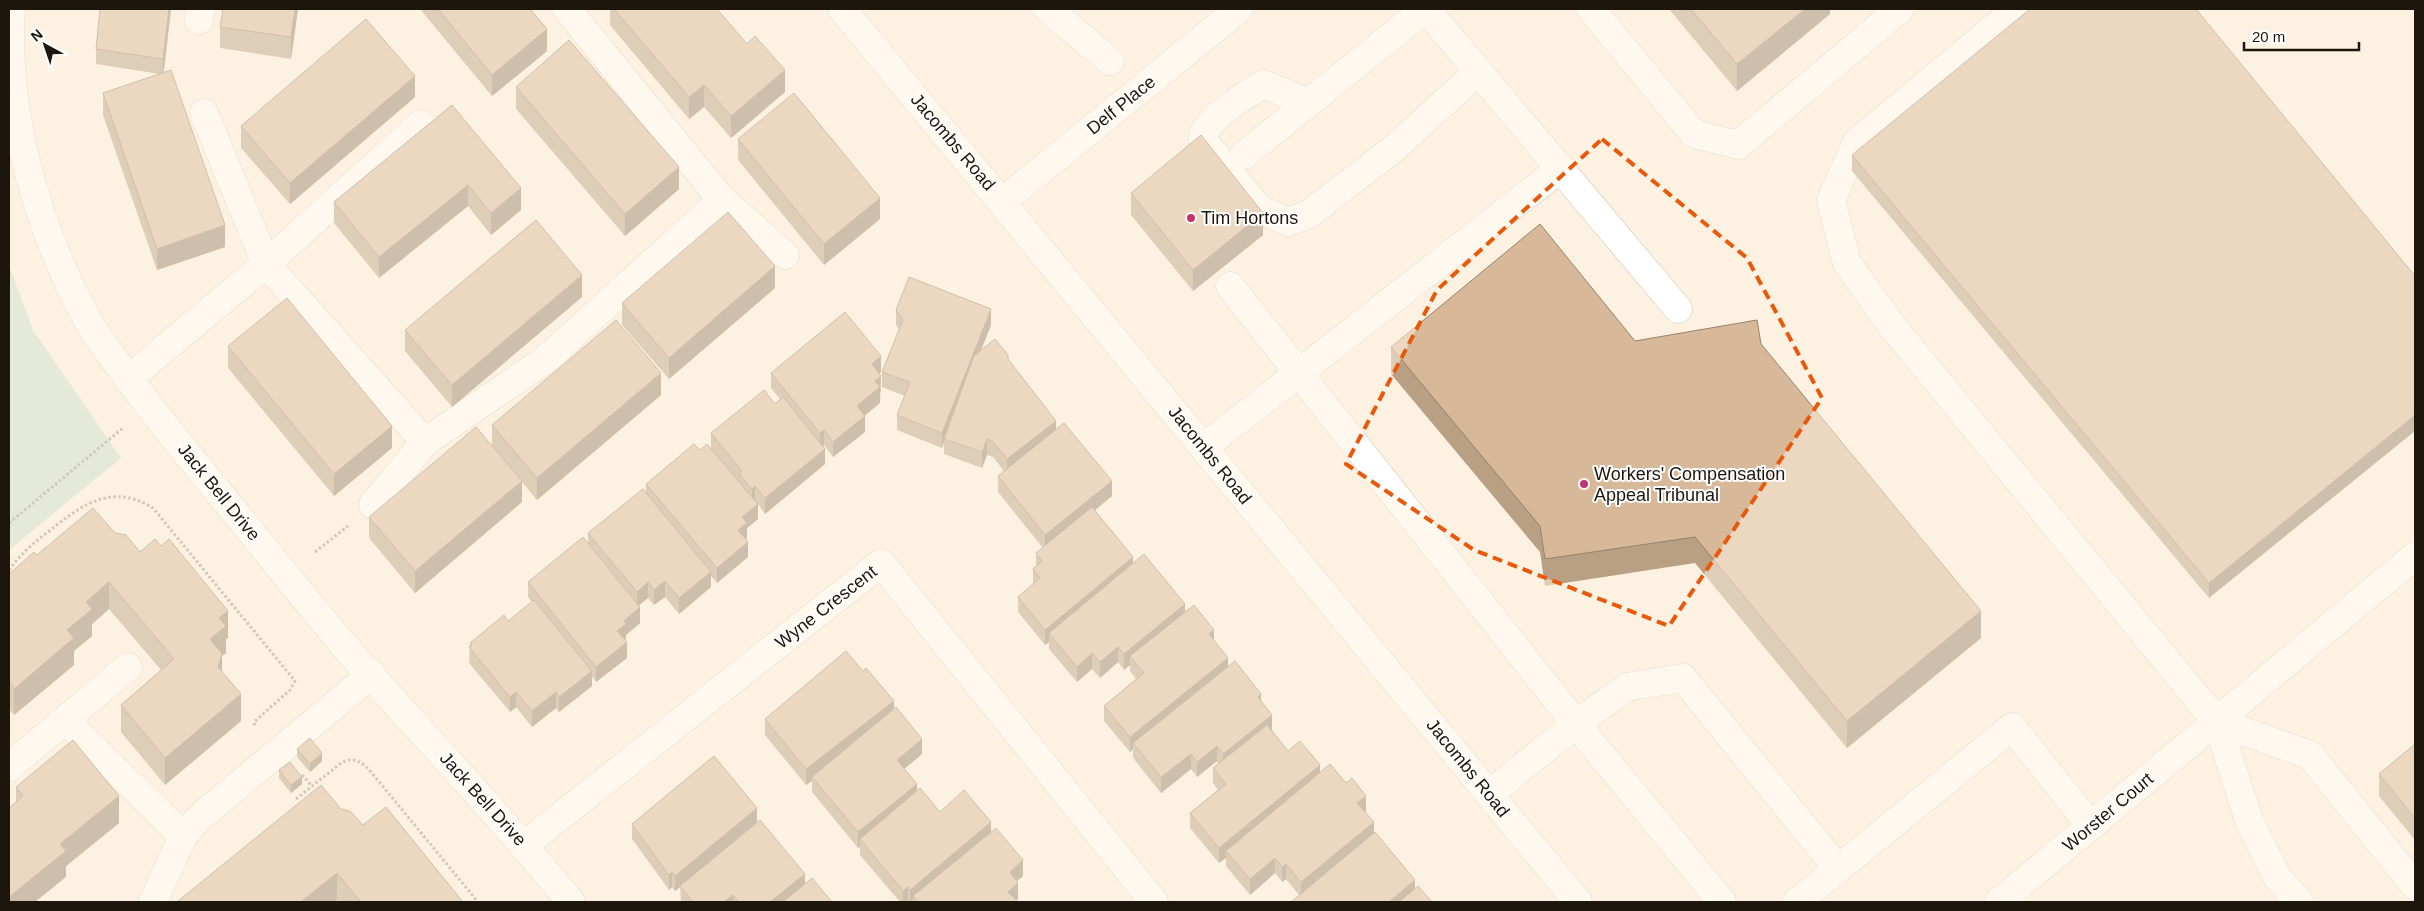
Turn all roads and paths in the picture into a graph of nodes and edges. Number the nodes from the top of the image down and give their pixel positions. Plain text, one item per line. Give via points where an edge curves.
1 (11, 9) edge
2 (567, 9) edge
3 (842, 9) edge
4 (1048, 9) edge
5 (1239, 9) edge
6 (1425, 9) edge
7 (1591, 9) edge
8 (1900, 9) edge
9 (2017, 9) edge
10 (1110, 60) dead end
11 (1479, 71) junction
12 (1309, 103) junction
13 (204, 113) dead end
14 (421, 124) dead end
15 (1244, 155) dead end
16 (1561, 168) junction
17 (722, 200) junction
18 (1002, 202) junction
19 (786, 255) dead end
20 (266, 264) junction
21 (1230, 286) dead end
22 (1678, 309) dead end
23 (1298, 373) junction
24 (128, 378) junction
25 (123, 428) dead end
26 (425, 442) junction
27 (1204, 447) junction
28 (373, 505) joint
29 (9, 523) edge
30 (315, 552) dead end
31 (2415, 556) edge
32 (9, 570) edge
33 (128, 667) dead end
34 (372, 674) junction
35 (65, 720) junction
36 (2217, 722) junction
37 (1576, 724) junction
38 (272, 757) junction
39 (9, 767) edge
40 (1489, 794) junction
41 (296, 799) dead end
42 (2091, 826) junction
43 (183, 836) junction
44 (524, 845) junction
45 (1838, 869) junction
46 (2415, 886) edge
47 (153, 902) edge
48 (478, 902) edge
49 (571, 902) edge
50 (1154, 902) edge
51 (1578, 902) edge
52 (1722, 902) edge
53 (1797, 902) edge
54 (1999, 902) edge
55 (2299, 902) edge

1 - 24 street, Jack Bell Drive via 9,39 18,123 33,189 60,262 86,317
2 - 17 street
3 - 18 street, Jacombs Road
4 - 10 street
5 - 18 street, Delf Place
6 - 11 street
6 - 12 street
7 - 8 street via 1694,134 1738,145
9 - 36 street via 1857,142 1831,200 1847,263 1892,326
11 - 12 street via 1392,150 1309,214 1289,222 1259,209 1203,140 1203,133 1206,127 1263,84
11 - 16 street
12 - 15 street
13 - 20 street
14 - 20 street
16 - 22 street
16 - 23 street
17 - 19 street
17 - 26 street via 545,360
18 - 27 street, Jacombs Road
20 - 24 street
20 - 26 street
21 - 23 street
23 - 27 street
23 - 37 street
24 - 34 street, Jack Bell Drive via 330,628
25 - 29 path
26 - 28 street
27 - 40 street, Jacombs Road
28 - 30 path
31 - 36 street, Worster Court
32 - 38 path via 31,546 67,516 92,502 127,497 153,508 294,681 290,690 254,722 255,736
33 - 35 street
34 - 38 street
34 - 44 street, Jack Bell Drive
35 - 39 street
35 - 43 street
36 - 42 street, Worster Court
36 - 46 street via 2310,755
36 - 55 street via 2249,820 2278,878
37 - 40 street
37 - 45 street via 1627,687 1683,678
37 - 52 street
38 - 43 street via 200,817
40 - 51 street, Jacombs Road
41 - 48 path via 341,763 348,759 358,761 371,772
42 - 45 street via 2012,727
42 - 54 street, Worster Court
43 - 47 street
44 - 49 street, Jack Bell Drive
44 - 50 street, Wyne Crescent via 881,563
45 - 53 street

